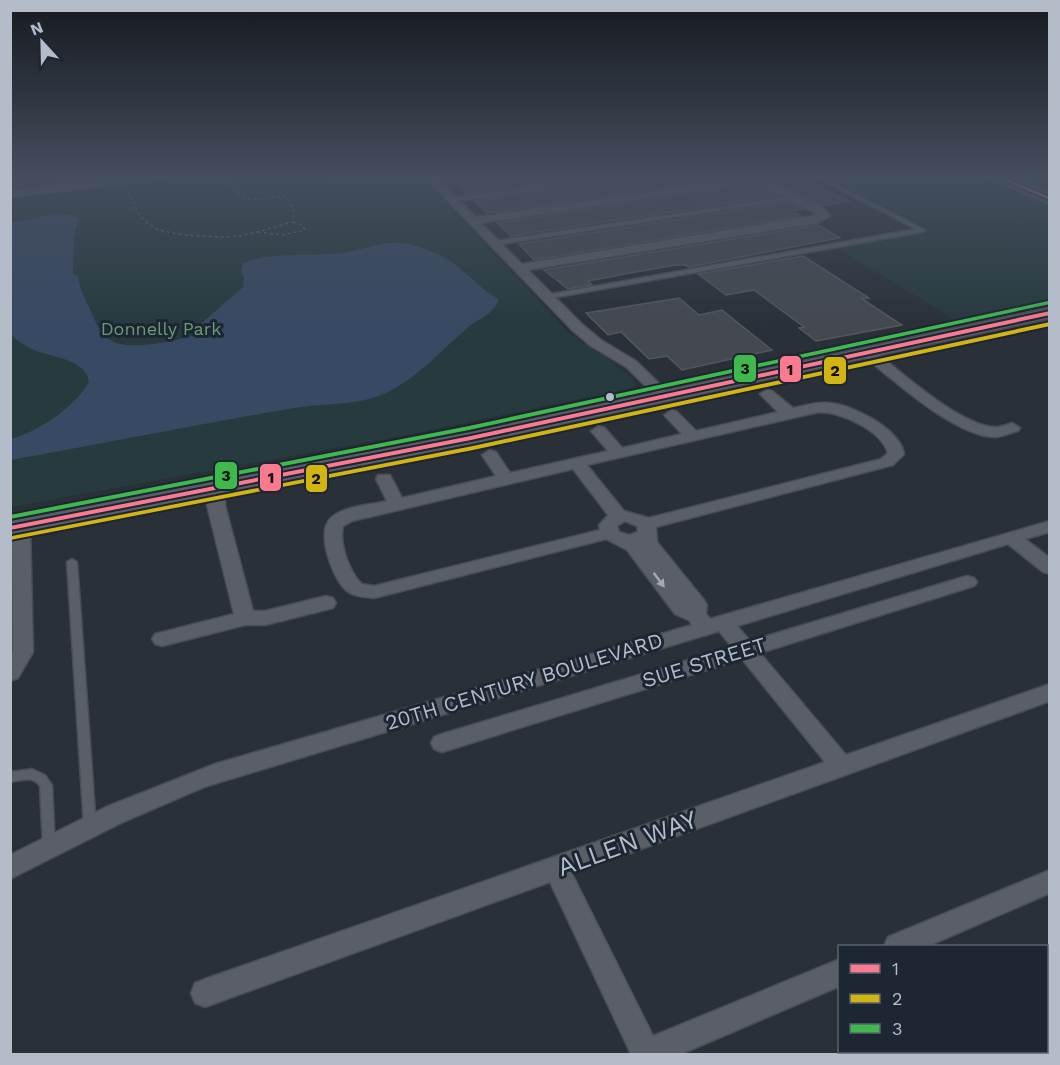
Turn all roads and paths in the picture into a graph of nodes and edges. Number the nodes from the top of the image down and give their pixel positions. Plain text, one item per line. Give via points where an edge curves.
1 (153, 227) edge
2 (274, 227) edge
3 (303, 227) edge
4 (478, 227) edge
5 (603, 227) edge
6 (775, 227) edge
7 (916, 227) edge
8 (256, 231) junction
9 (495, 243) junction
10 (519, 268) junction
11 (546, 297) junction
12 (1050, 313) edge
13 (867, 352) junction
14 (767, 394) dead end
15 (664, 396) junction
16 (790, 414) junction
17 (672, 415) dead end
18 (1012, 428) dead end
19 (599, 431) dead end
20 (693, 436) junction
21 (618, 453) junction
22 (490, 455) dead end
23 (577, 463) junction
24 (384, 479) dead end
25 (506, 479) junction
26 (218, 486) junction
27 (397, 504) junction
28 (619, 517) junction
29 (1050, 525) edge
30 (16, 527) edge
31 (646, 530) junction
32 (617, 537) junction
33 (1010, 537) junction
34 (72, 562) dead end
35 (1050, 568) edge
36 (967, 582) dead end
37 (326, 603) dead end
38 (245, 618) junction
39 (708, 622) junction
40 (162, 639) dead end
41 (746, 650) junction
42 (10, 673) edge
43 (1050, 692) edge
44 (442, 743) dead end
45 (842, 766) junction
46 (10, 777) edge
47 (90, 827) junction
48 (49, 847) junction
49 (10, 868) edge
50 (556, 868) junction
51 (1050, 881) edge
52 (900, 945) edge
53 (838, 973) edge
54 (205, 993) dead end
55 (646, 1054) edge

1 - 8 path via 165,232 222,237
2 - 8 path
3 - 8 path via 305,230 298,234
4 - 9 street
5 - 9 lane
6 - 10 street
7 - 11 lane via 922,230
9 - 10 street
10 - 11 street
11 - 15 street via 587,337 631,364
12 - 13 street
13 - 15 street
13 - 18 street via 959,420 995,432
14 - 16 street
15 - 26 street
16 - 20 street
16 - 31 street via 819,407 846,410 890,442 896,454 887,462
17 - 20 street
19 - 21 street
20 - 21 street
21 - 23 street
22 - 25 street
23 - 25 street
23 - 28 street
24 - 27 street
25 - 27 street
26 - 30 street
26 - 38 street via 216,506
27 - 32 street via 343,517 332,530 348,582 354,588 384,591
28 - 31 street via 637,518
28 - 32 street via 608,525
29 - 33 street, 20TH CENTURY BOULEVARD
30 - 42 street via 23,652
31 - 32 street via 637,540
31 - 39 street via 648,543
32 -> 39 street via 633,546 682,609
33 - 35 street
33 - 39 street, 20TH CENTURY BOULEVARD
34 - 47 lane
36 - 41 street, SUE STREET
37 - 38 street via 265,618
38 - 40 street
39 - 41 street
39 - 47 street, 20TH CENTURY BOULEVARD via 223,771
41 - 44 street, SUE STREET
41 - 45 street
43 - 45 street, ALLEN WAY
45 - 50 street, ALLEN WAY
46 - 48 lane via 32,774 42,778 46,785
47 - 48 street, 20TH CENTURY BOULEVARD
48 - 49 street, 20TH CENTURY BOULEVARD
50 - 54 street, ALLEN WAY
50 - 55 street
51 - 52 street
53 - 55 street

